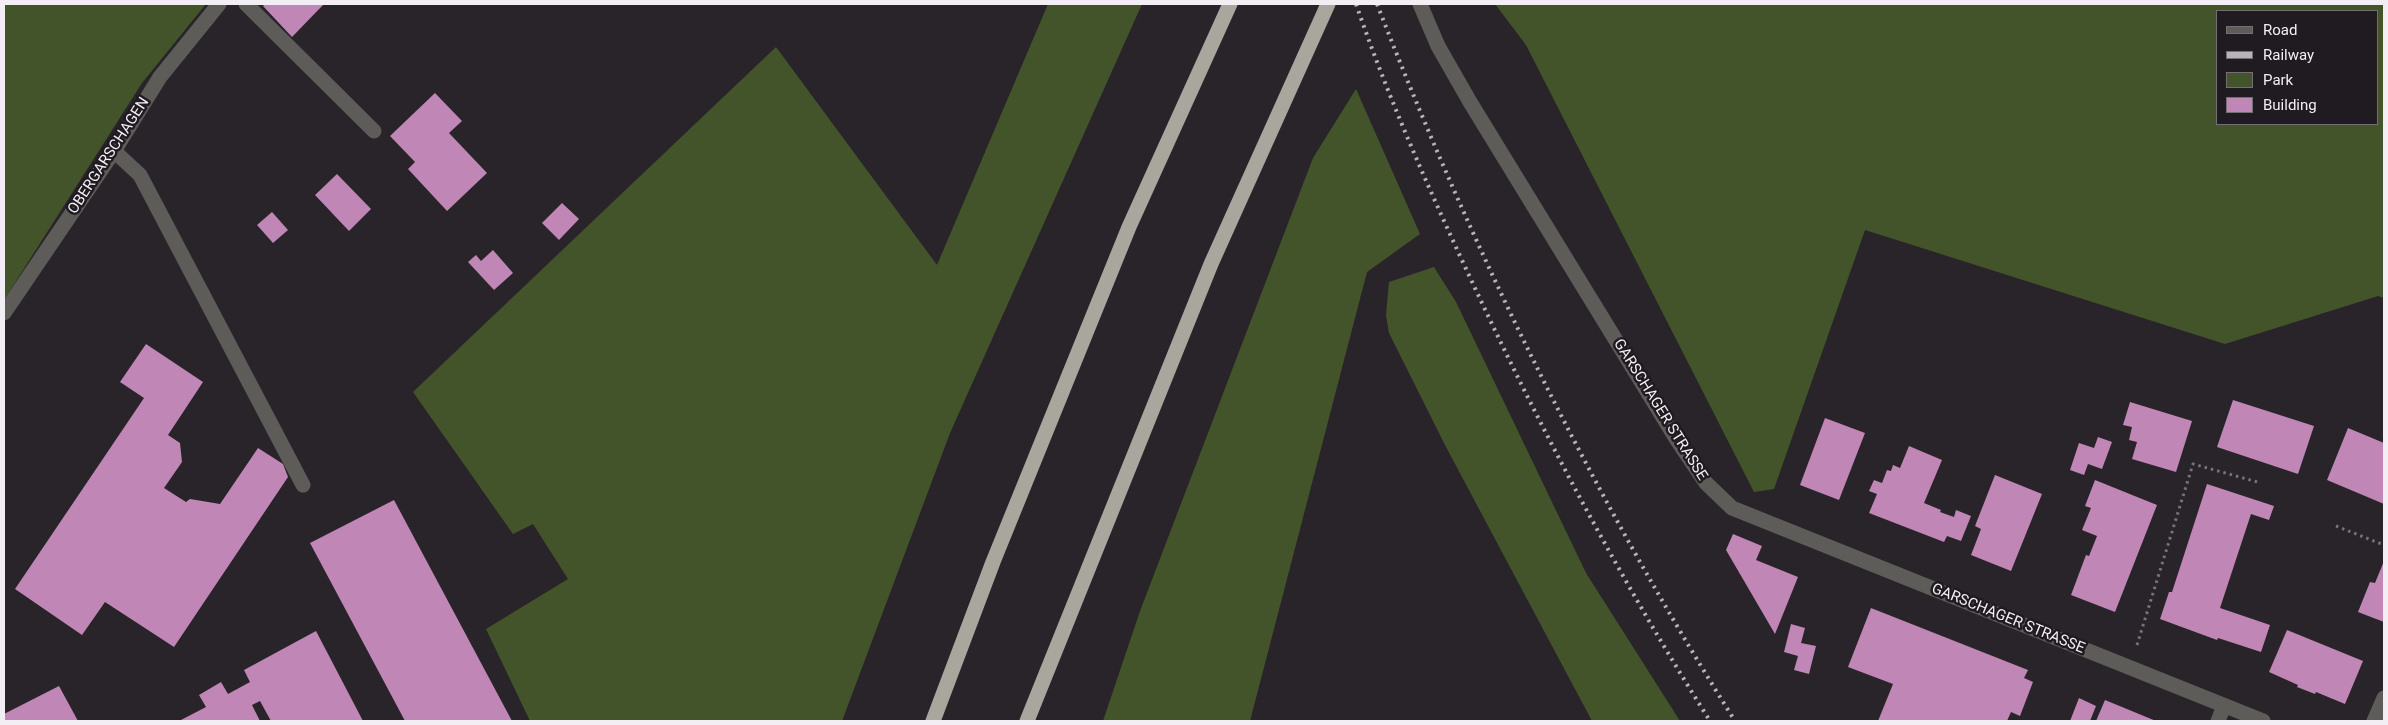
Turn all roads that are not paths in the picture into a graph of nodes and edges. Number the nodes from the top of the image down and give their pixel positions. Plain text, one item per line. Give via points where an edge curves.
1 (219, 4) edge
2 (246, 4) edge
3 (1230, 4) edge
4 (1420, 4) edge
5 (1325, 11) edge
6 (374, 131) dead end
7 (114, 151) junction
8 (4, 313) edge
9 (303, 486) dead end
10 (2384, 698) edge
11 (2224, 706) junction
12 (933, 721) edge
13 (1027, 721) edge
14 (2218, 721) edge
15 (2263, 721) edge
16 (2374, 721) edge

1 - 7 street, OBERGARSCHAGEN via 160,77
2 - 6 street
3 - 12 highway via 1125,236 993,562
4 - 11 street, GARSCHAGER STRASSE via 1438,46 1470,102 1706,483 1732,508
5 - 13 highway via 1211,264
7 - 8 street, OBERGARSCHAGEN
7 - 9 street via 140,175
10 - 16 street
11 - 14 street
11 - 15 street, GARSCHAGER STRASSE

